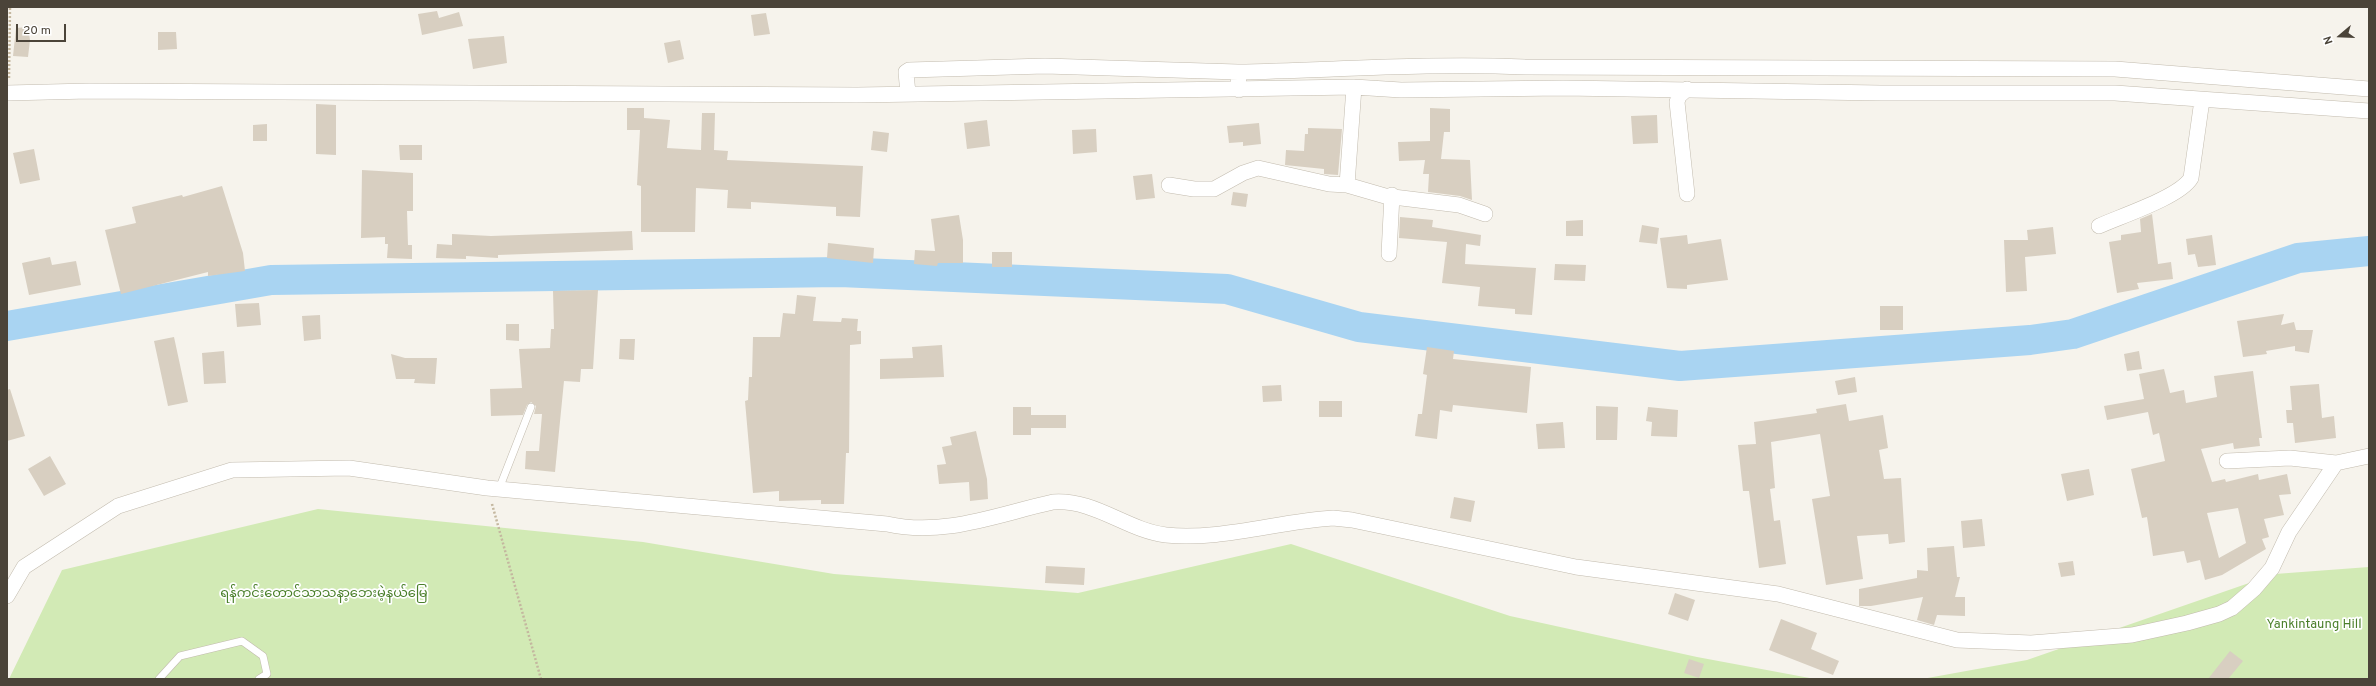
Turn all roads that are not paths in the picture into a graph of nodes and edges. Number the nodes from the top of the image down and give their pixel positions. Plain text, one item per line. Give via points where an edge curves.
1 (1385, 79) junction
2 (1239, 81) junction
3 (907, 85) junction
4 (1354, 87) junction
5 (1687, 89) junction
6 (2369, 89) edge
7 (8, 93) edge
8 (2280, 94) junction
9 (2202, 100) junction
10 (2369, 111) edge
11 (1169, 184) dead end
12 (1347, 184) junction
13 (1687, 194) dead end
14 (1392, 195) junction
15 (1485, 214) dead end
16 (2099, 226) dead end
17 (1389, 254) dead end
18 (531, 407) dead end
19 (2369, 456) edge
20 (2226, 461) dead end
21 (2336, 463) junction
22 (493, 488) junction
23 (7, 596) edge
24 (159, 679) edge
25 (259, 679) edge

1 - 2 street
1 - 4 street
1 - 5 street via 1562,88
1 - 8 street via 1450,65 2115,69
2 - 3 street
2 - 3 street via 1036,66 909,70
2 - 4 street
3 - 7 street
4 - 12 street
5 - 9 street via 1903,94 2115,93
5 - 13 street via 1679,96 1677,102
6 - 8 street
8 - 9 street
8 - 10 street
9 - 16 street via 2188,184 2176,192
11 - 12 street via 1194,189 1214,189 1258,168 1328,184
12 - 14 street via 1385,196
14 - 15 street via 1459,205
14 - 17 street
18 - 22 lane
19 - 21 street
20 - 21 street via 2290,458
21 - 22 street via 2289,532 2272,568 2254,589 2232,608 2187,623 2132,634 2005,644 1937,636 1778,594 1576,567 1333,518 1200,535 1166,535 1137,527 1098,508 1070,500 951,527 919,530 887,524
22 - 23 street via 349,468 232,470 118,506 24,567
24 - 25 lane via 180,656 242,641 263,656 267,674

